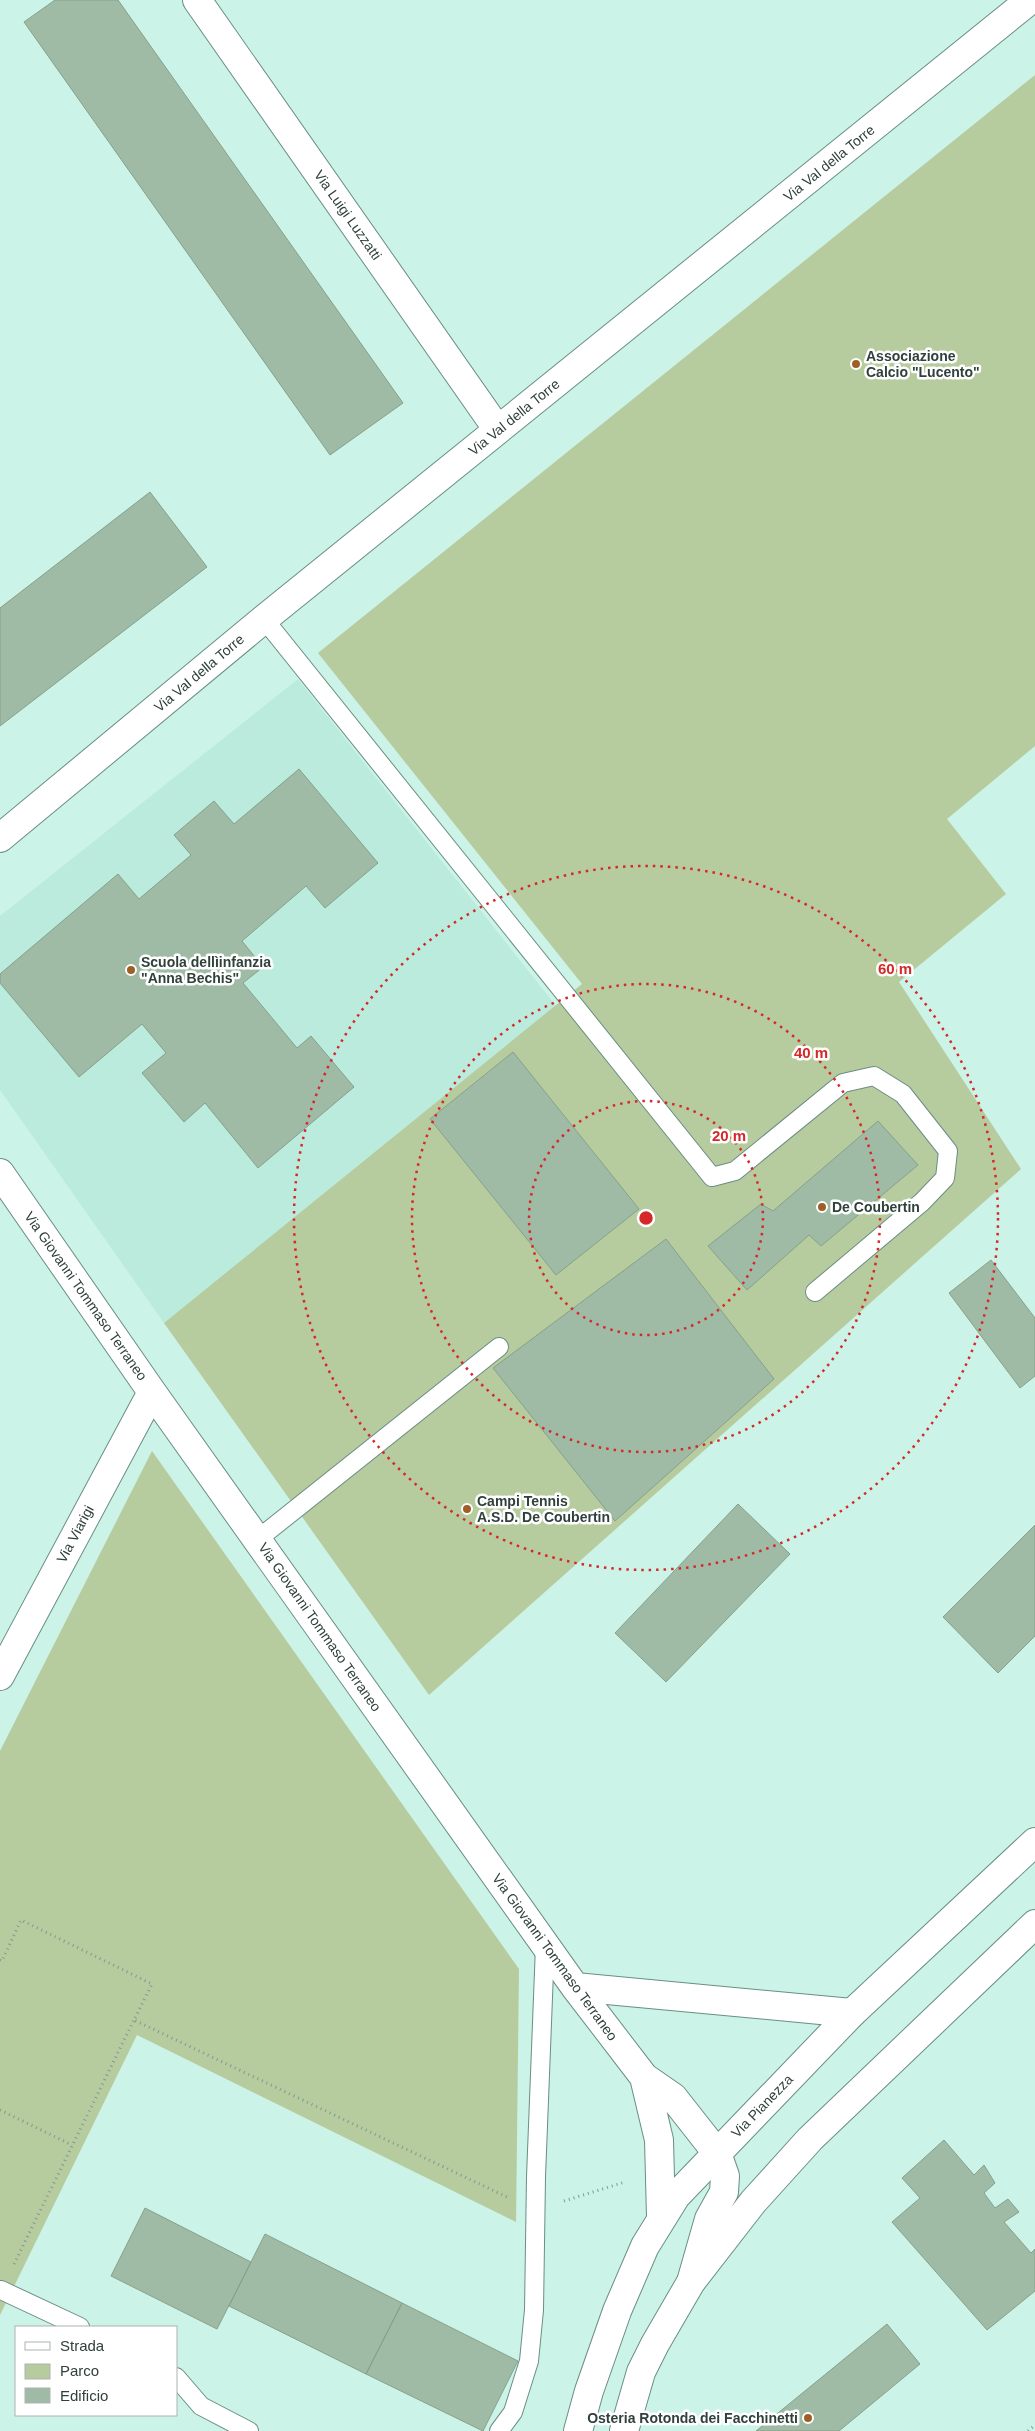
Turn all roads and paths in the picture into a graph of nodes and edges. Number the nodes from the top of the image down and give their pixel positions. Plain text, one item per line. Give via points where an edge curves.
1 (197, 0) edge
2 (1030, 0) edge
3 (498, 430) junction
4 (264, 619) junction
5 (0, 838) edge
6 (0, 1173) edge
7 (815, 1292) dead end
8 (499, 1347) dead end
9 (152, 1392) junction
10 (258, 1540) junction
11 (0, 1676) edge
12 (1035, 1842) edge
13 (1035, 1924) edge
14 (546, 1946) junction
15 (1, 1962) edge
16 (574, 1987) junction
17 (852, 2013) junction
18 (134, 2020) junction
19 (644, 2077) junction
20 (0, 2110) edge
21 (72, 2144) junction
22 (717, 2153) junction
23 (626, 2182) dead end
24 (536, 2210) junction
25 (661, 2216) junction
26 (690, 2282) junction
27 (1, 2290) edge
28 (78, 2326) edge
29 (178, 2379) edge
30 (1035, 2425) edge
31 (249, 2431) edge
32 (499, 2431) edge
33 (578, 2431) edge
34 (624, 2431) edge
35 (1028, 2431) edge

1 - 3 street, Via Luigi Luzzatti
2 - 3 street, Via Val della Torre
3 - 4 street, Via Val della Torre
4 - 5 street, Via Val della Torre
4 - 7 lane via 712,1177 735,1171 843,1084 874,1076 903,1094 948,1151 945,1178 922,1202
6 - 9 street, Via Giovanni Tommaso Terraneo
8 - 10 lane
9 - 10 street, Via Giovanni Tommaso Terraneo
9 - 11 street, Via Viarigi
10 - 14 street, Via Giovanni Tommaso Terraneo
12 - 17 street, Via Pianezza
13 - 26 street via 810,2139 753,2202
14 - 16 street, Via Giovanni Tommaso Terraneo
14 - 24 lane
15 - 18 path via 20,1920 152,1984
16 - 17 street
16 - 19 street, Via Giovanni Tommaso Terraneo
17 - 22 street, Via Pianezza
18 - 21 path
18 - 24 path
19 - 22 street, Via Giovanni Tommaso Terraneo via 673,2097
19 - 25 street, Via Giovanni Tommaso Terraneo via 659,2140
20 - 21 path
21 - 27 path
22 - 25 street, Via Pianezza
22 - 26 street, Via Giovanni Tommaso Terraneo via 725,2176 724,2192 709,2218
23 - 24 path
24 - 32 lane via 530,2361 513,2412
25 - 33 street, Via Pianezza via 617,2311 588,2391
26 - 34 street via 641,2372
27 - 28 lane
29 - 31 lane via 201,2406
30 - 35 path

